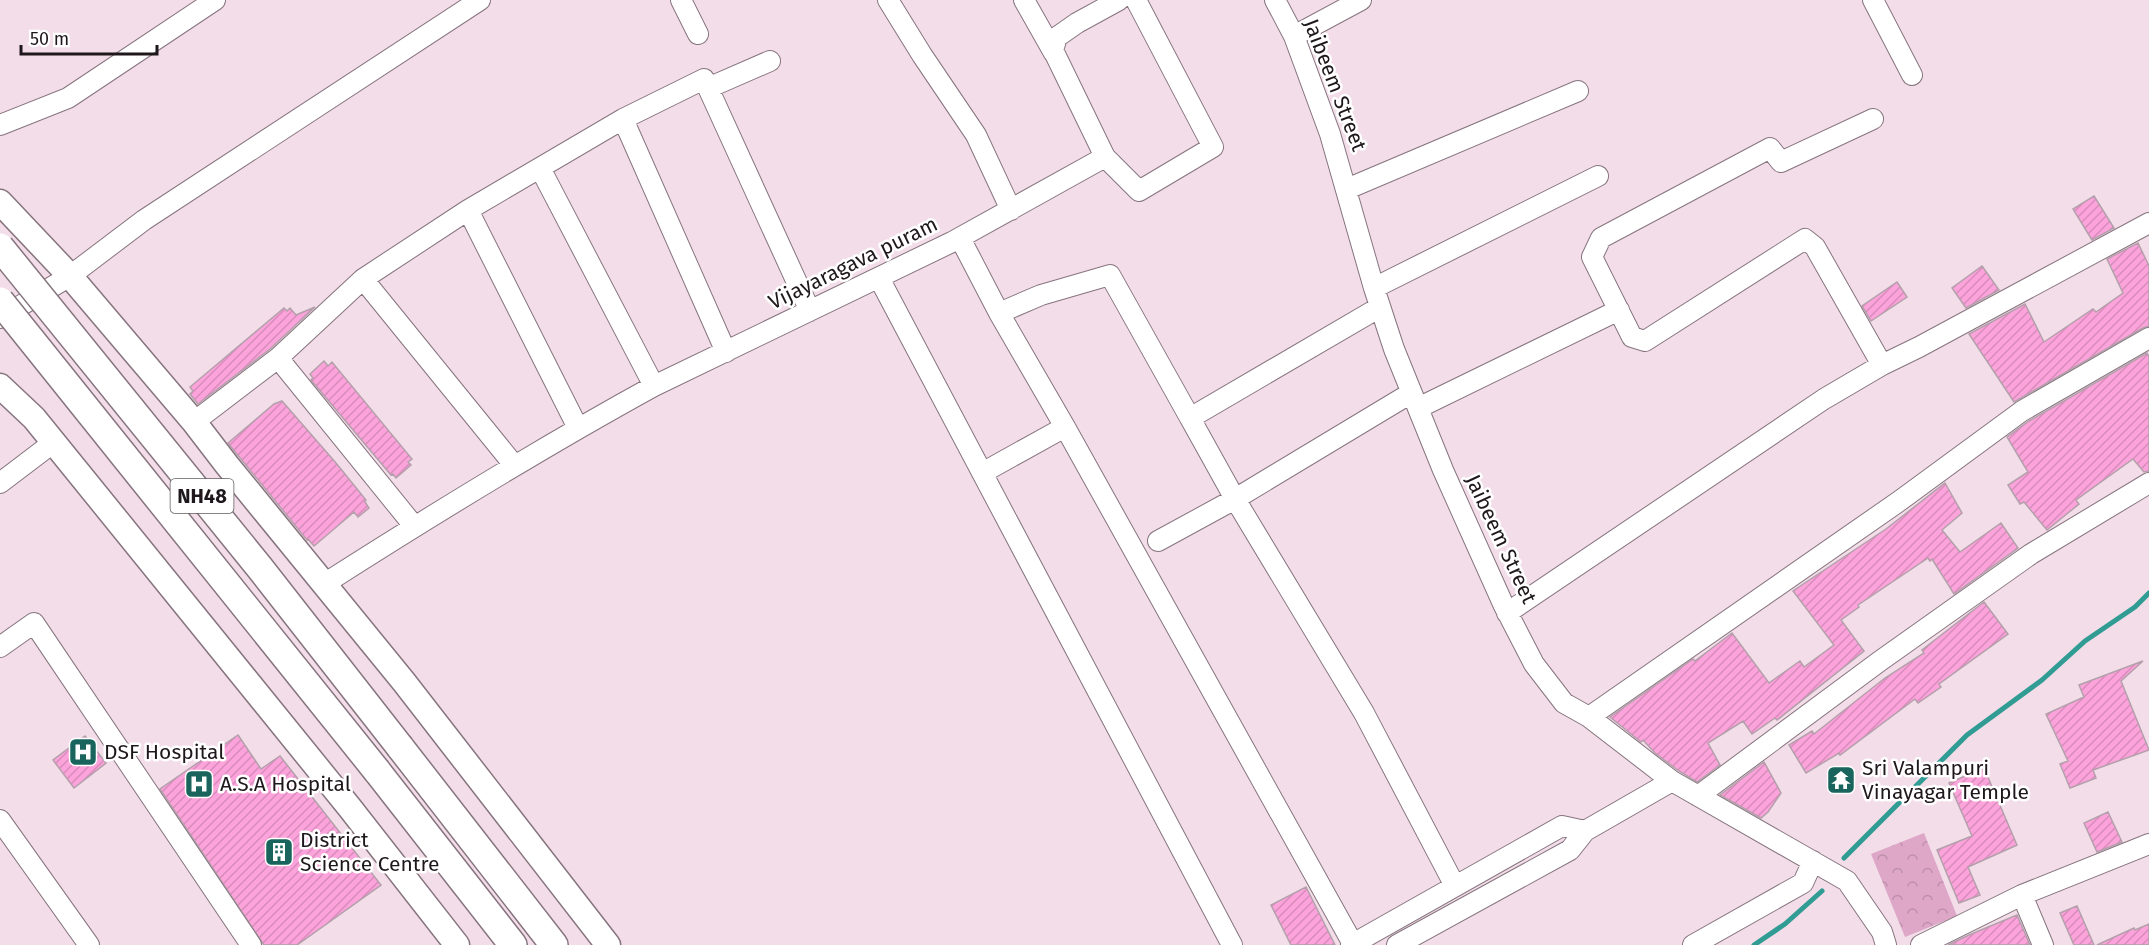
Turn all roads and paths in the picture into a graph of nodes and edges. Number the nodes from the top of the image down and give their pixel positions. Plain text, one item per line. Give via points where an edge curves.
1 (215, 0) edge
2 (480, 0) edge
3 (681, 0) edge
4 (888, 0) edge
5 (1024, 0) edge
6 (1119, 0) edge
7 (1136, 0) edge
8 (1275, 0) edge
9 (1361, 0) edge
10 (1873, 0) edge
11 (698, 34) dead end
12 (1294, 36) junction
13 (1054, 53) junction
14 (770, 61) dead end
15 (1912, 75) dead end
16 (708, 88) junction
17 (1578, 91) dead end
18 (623, 119) junction
19 (1873, 119) dead end
20 (0, 125) edge
21 (1105, 157) junction
22 (540, 168) junction
23 (1598, 176) dead end
24 (1347, 189) junction
25 (0, 202) edge
26 (468, 210) junction
27 (1011, 210) junction
28 (2149, 223) edge
29 (960, 238) junction
30 (0, 247) edge
31 (70, 276) junction
32 (879, 278) junction
33 (363, 279) junction
34 (1374, 288) junction
35 (0, 302) edge
36 (1380, 307) junction
37 (1619, 310) junction
38 (810, 311) junction
39 (999, 313) junction
40 (0, 318) edge
41 (2149, 338) edge
42 (726, 352) junction
43 (278, 358) junction
44 (1882, 365) junction
45 (0, 386) edge
46 (654, 386) junction
47 (1415, 400) junction
48 (1190, 418) junction
49 (194, 422) junction
50 (1065, 427) junction
51 (578, 428) junction
52 (54, 442) junction
53 (514, 465) junction
54 (982, 473) junction
55 (0, 483) edge
56 (2149, 483) edge
57 (1235, 499) junction
58 (414, 526) junction
59 (1158, 541) dead end
60 (324, 584) junction
61 (1507, 613) junction
62 (0, 647) edge
63 (1588, 717) junction
64 (1672, 781) junction
65 (1698, 796) junction
66 (0, 820) edge
67 (1585, 831) junction
68 (2149, 844) edge
69 (1818, 865) junction
70 (1455, 886) junction
71 (2022, 895) junction
72 (1352, 944) edge
73 (89, 945) edge
74 (251, 945) edge
75 (457, 945) edge
76 (513, 945) edge
77 (554, 945) edge
78 (608, 945) edge
79 (1232, 945) edge
80 (1397, 945) edge
81 (1693, 945) edge
82 (1886, 945) edge
83 (1922, 945) edge
84 (2043, 945) edge

1 - 20 street via 68,99
2 - 31 street via 144,220
3 - 11 street
4 - 27 street via 976,135
5 - 13 street
6 - 13 street via 1057,37
7 - 21 street via 1213,147 1139,191
8 - 12 street, Jaibeem Street
9 - 12 street
10 - 15 street
12 - 24 street, Jaibeem Street
13 - 21 street
14 - 16 street
16 - 18 street via 704,79
16 - 38 street
17 - 24 street
18 - 22 street
18 - 42 street
19 - 37 street via 1781,162 1770,148 1601,238 1592,257
21 - 27 street, Vijayaragava puram
22 - 26 street
22 - 46 street
23 - 34 street
24 - 34 street, Jaibeem Street
25 - 31 main road
26 - 33 street
26 - 51 street
27 - 29 street, Vijayaragava puram
28 - 44 street
29 - 32 street, Vijayaragava puram
29 - 39 street
30 - 77 highway, NH48, bridge via 260,568
31 - 40 street
31 - 49 main road
32 - 38 street, Vijayaragava puram
32 - 54 street
33 - 43 street
33 - 53 street
34 - 36 street, Jaibeem Street
35 - 76 highway, NH48, bridge
36 - 47 street, Jaibeem Street
36 - 48 street
37 - 44 street via 1632,337 1645,341 1805,239 1815,247
37 - 47 street
38 - 42 street, Vijayaragava puram
39 - 48 street via 1110,275
39 - 50 street
41 - 63 street via 2022,411
42 - 46 street, Vijayaragava puram
43 - 49 street
43 - 58 street
44 - 61 street via 1824,399
45 - 52 main road
46 - 51 street, Vijayaragava puram
47 - 57 street
47 - 61 street, Jaibeem Street
48 - 57 street
49 - 60 main road
50 - 54 street
50 - 72 street
51 - 53 street, Vijayaragava puram
52 - 55 street
52 - 75 main road
53 - 58 street, Vijayaragava puram
54 - 79 street
56 - 65 street via 2031,554
57 - 59 street
57 - 70 street via 1364,713
58 - 60 street, Vijayaragava puram
60 - 78 main road
61 - 63 street, Jaibeem Street via 1534,664 1564,703
62 - 74 street via 34,623
63 - 64 street, Jaibeem Street
64 - 65 street, Jaibeem Street
64 - 67 street
65 - 69 street, Jaibeem Street
66 - 73 street
67 - 70 street via 1562,826
67 - 80 street via 1570,850
68 - 71 street
69 - 81 street via 1803,883
69 - 82 street, Jaibeem Street via 1847,881 1882,932
70 - 72 street
71 - 83 street
71 - 84 street

